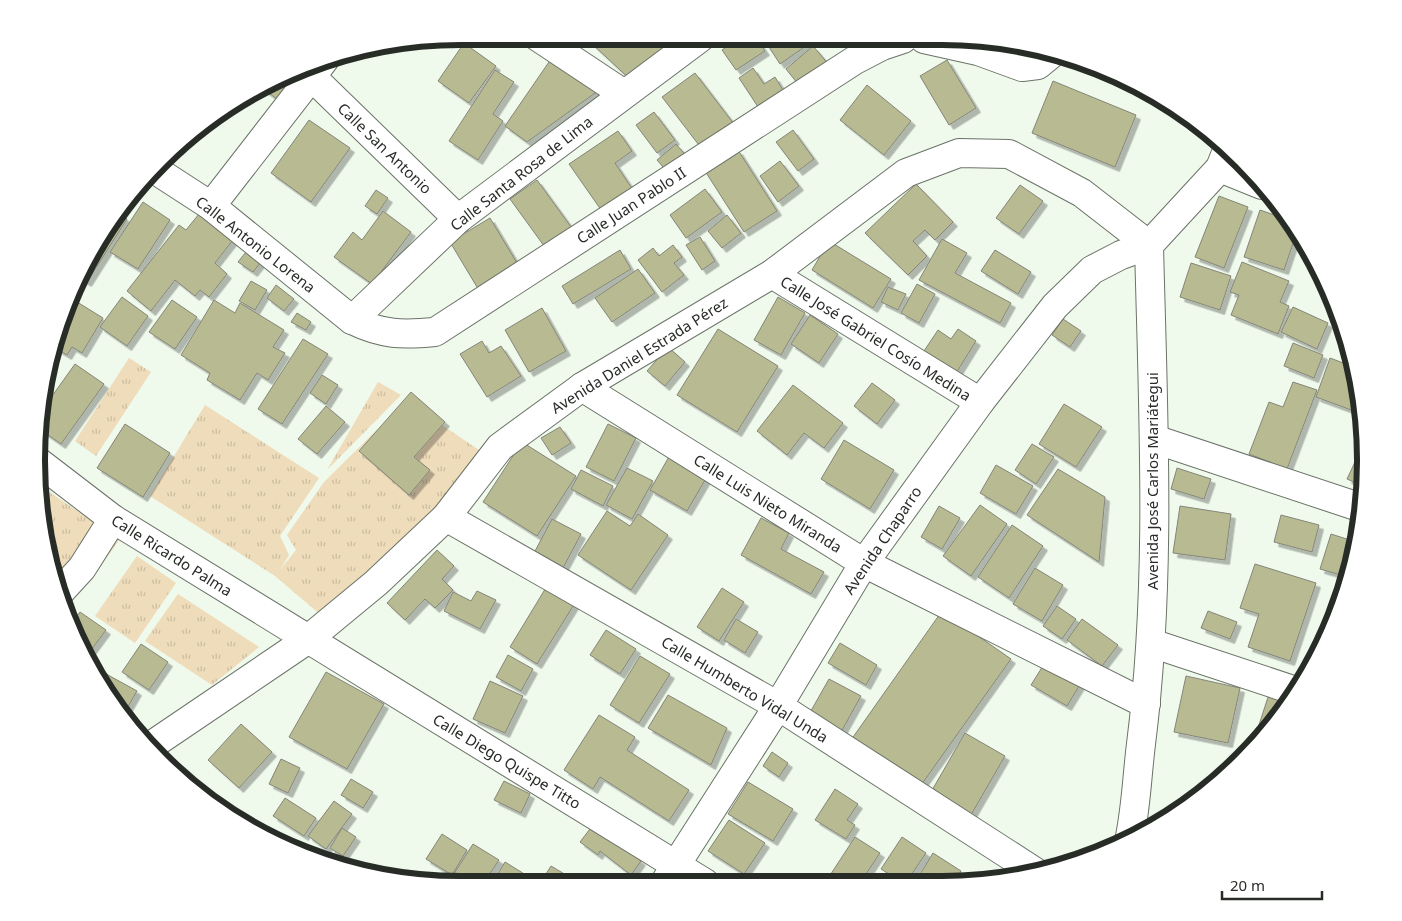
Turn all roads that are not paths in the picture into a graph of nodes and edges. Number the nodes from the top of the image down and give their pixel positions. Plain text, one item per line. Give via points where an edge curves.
1 (550, 45) edge
2 (690, 45) edge
3 (885, 45) edge
4 (953, 45) edge
5 (1046, 58) edge
6 (320, 70) edge
7 (317, 71) edge
8 (624, 94) junction
9 (1224, 158) edge
10 (161, 173) edge
11 (211, 206) junction
12 (458, 219) junction
13 (1149, 245) junction
14 (772, 274) junction
15 (352, 320) junction
16 (582, 387) junction
17 (980, 402) junction
18 (1154, 439) junction
19 (45, 467) edge
20 (1354, 505) edge
21 (446, 517) junction
22 (113, 519) junction
23 (864, 563) junction
24 (65, 587) edge
25 (307, 640) junction
26 (1151, 643) junction
27 (1289, 689) edge
28 (1146, 704) junction
29 (778, 706) junction
30 (156, 742) edge
31 (1131, 830) edge
32 (1028, 867) edge
33 (671, 873) edge

1 - 8 street
2 - 8 street, Calle Santa Rosa de Lima
3 - 15 street, Calle Juan Pablo II via 855,60 435,332 402,335 372,329
4 - 5 street via 1022,67 1038,64
6 - 12 street, Calle San Antonio
7 - 11 street
8 - 12 street, Calle Santa Rosa de Lima
9 - 13 street
10 - 11 street, Calle Antonio Lorena
11 - 15 street, Calle Antonio Lorena
12 - 15 street, Calle Santa Rosa de Lima
13 - 14 street, Avenida Daniel Estrada Pérez via 1082,193 1008,154 959,153 906,173
13 - 17 street, Avenida Chaparro via 1092,270 1055,306
13 - 18 street, Avenida José Carlos Mariátegui
14 - 16 street, Avenida Daniel Estrada Pérez
14 - 17 street, Calle José Gabriel Cosío Medina
16 - 21 street, Avenida Daniel Estrada Pérez via 500,447
16 - 23 street, Calle Luis Nieto Miranda
17 - 23 street, Avenida Chaparro
18 - 20 street
18 - 26 street, Avenida José Carlos Mariátegui
19 - 22 street, Calle Ricardo Palma
21 - 25 street, Avenida Daniel Estrada Pérez via 376,583
21 - 29 street, Calle Humberto Vidal Unda
22 - 24 street via 82,568
22 - 25 street, Calle Ricardo Palma
23 - 28 street, Calle Luis Nieto Miranda
23 - 29 street, Avenida Chaparro
25 - 30 street, Avenida Daniel Estrada Pérez
25 - 33 street, Calle Diego Quispe Titto
26 - 27 street
26 - 28 street, Avenida José Carlos Mariátegui
28 - 31 street, Avenida José Carlos Mariátegui
29 - 32 street, Calle Humberto Vidal Unda
29 - 33 street, Avenida Chaparro

